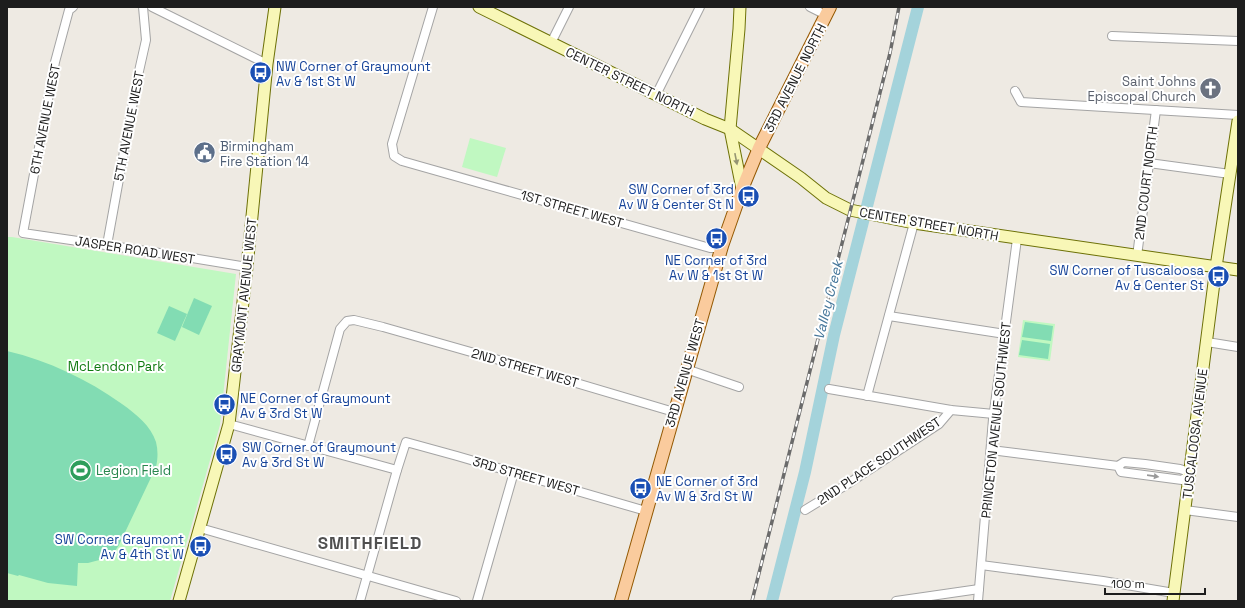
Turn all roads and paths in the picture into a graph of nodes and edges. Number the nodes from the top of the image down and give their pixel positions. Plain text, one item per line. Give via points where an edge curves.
1 (73, 7) edge
2 (143, 7) edge
3 (152, 7) edge
4 (275, 7) edge
5 (433, 7) edge
6 (479, 7) edge
7 (569, 7) edge
8 (700, 7) edge
9 (740, 7) edge
10 (810, 7) edge
11 (828, 11) edge
12 (1112, 36) dead end
13 (1238, 41) edge
14 (551, 43) junction
15 (267, 64) junction
16 (1015, 91) dead end
17 (656, 95) junction
18 (1156, 110) junction
19 (1238, 115) edge
20 (1238, 121) edge
21 (730, 129) junction
22 (759, 148) junction
23 (1149, 162) junction
24 (1230, 174) junction
25 (742, 189) junction
26 (914, 223) junction
27 (23, 233) joint
28 (1017, 239) junction
29 (107, 245) junction
30 (722, 246) junction
31 (1137, 256) junction
32 (247, 267) junction
33 (1216, 267) junction
34 (1238, 270) edge
35 (889, 316) junction
36 (1005, 334) junction
37 (1207, 342) junction
38 (1238, 347) edge
39 (686, 369) junction
40 (739, 387) dead end
41 (829, 388) dead end
42 (867, 396) junction
43 (951, 410) junction
44 (674, 412) junction
45 (994, 414) junction
46 (229, 424) junction
47 (308, 446) junction
48 (991, 450) junction
49 (397, 470) junction
50 (514, 472) junction
51 (1189, 475) junction
52 (805, 510) dead end
53 (1185, 510) junction
54 (646, 511) junction
55 (1238, 517) edge
56 (200, 528) junction
57 (981, 565) junction
58 (368, 575) junction
59 (979, 589) junction
60 (1173, 597) edge
61 (179, 601) edge
62 (360, 601) edge
63 (456, 601) edge
64 (477, 601) edge
65 (621, 601) edge
66 (896, 601) edge
67 (978, 601) edge

1 - 27 street, 6TH AVENUE WEST via 55,62
2 - 29 street, 5TH AVENUE WEST via 146,40
3 - 15 street
4 - 15 street, GRAYMONT AVENUE WEST
5 - 30 street, 1ST STREET WEST via 392,144 394,156 422,167 710,248
6 - 14 street, CENTER STREET NORTH
7 - 14 street
8 - 17 street
9 - 21 street
10 - 11 street
11 - 22 main road, 3RD AVENUE NORTH
12 - 13 street
14 - 17 street, CENTER STREET NORTH
15 - 32 street, GRAYMONT AVENUE WEST
16 - 18 street via 1021,102
17 - 21 street, CENTER STREET NORTH
18 - 19 street
18 - 23 street, 2ND COURT NORTH
20 - 24 street, TUSCALOOSA AVENUE
21 - 22 street, CENTER STREET NORTH
21 -> 25 street
22 - 25 main road, 3RD AVENUE WEST
22 - 26 street, CENTER STREET NORTH via 826,198 855,212
23 - 24 street
23 - 31 street, 2ND COURT NORTH
24 - 33 street, TUSCALOOSA AVENUE
25 - 30 main road, 3RD AVENUE WEST
26 - 28 street, CENTER STREET NORTH
26 - 35 street
27 - 29 street, JASPER ROAD WEST
28 - 31 street, CENTER STREET NORTH
28 - 36 street, PRINCETON AVENUE SOUTHWEST
29 - 32 street, JASPER ROAD WEST
30 - 39 main road, 3RD AVENUE WEST
31 - 33 street, CENTER STREET NORTH
32 - 46 street, GRAYMONT AVENUE WEST
33 - 34 street, CENTER STREET NORTH
33 - 37 street, TUSCALOOSA AVENUE
35 - 36 street
35 - 42 street
36 - 45 street, PRINCETON AVENUE SOUTHWEST
37 - 38 street
37 - 51 street, TUSCALOOSA AVENUE
39 - 40 street
39 - 44 main road, 3RD AVENUE WEST
41 - 42 street
42 - 43 street
43 - 45 street
43 - 52 street, 2ND PLACE SOUTHWEST via 939,424
44 - 47 street, 2ND STREET WEST via 354,320 347,321 340,329
44 - 54 main road, 3RD AVENUE WEST
45 - 48 street, PRINCETON AVENUE SOUTHWEST
46 - 47 street
46 - 56 street, GRAYMONT AVENUE WEST
47 - 49 street
48 - 51 street via 1118,466 1121,472 1182,480
48 - 57 street, PRINCETON AVENUE SOUTHWEST
49 - 50 street, 3RD STREET WEST via 406,442
49 - 58 street
50 - 54 street, 3RD STREET WEST
50 - 64 street
51 - 53 street, TUSCALOOSA AVENUE
53 - 55 street
53 - 60 street, TUSCALOOSA AVENUE
54 - 65 main road, 3RD AVENUE WEST
56 - 58 street
56 - 61 street, GRAYMONT AVENUE WEST
57 - 59 street, PRINCETON AVENUE SOUTHWEST
57 - 60 street via 1103,580
58 - 62 street
58 - 63 street
59 - 66 street
59 - 67 street, PRINCETON AVENUE SOUTHWEST

